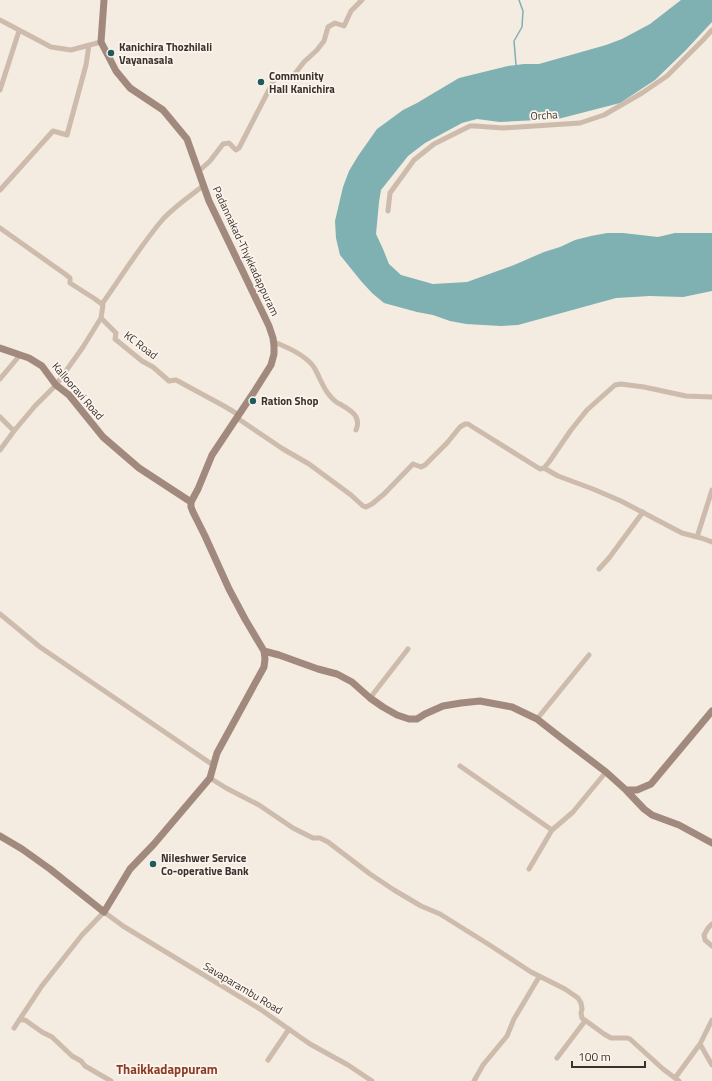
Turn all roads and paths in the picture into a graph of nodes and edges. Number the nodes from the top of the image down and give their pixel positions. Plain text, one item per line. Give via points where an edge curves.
1 (104, 0) edge
2 (362, 0) edge
3 (0, 20) edge
4 (712, 30) edge
5 (19, 31) junction
6 (101, 42) junction
7 (89, 45) junction
8 (0, 90) edge
9 (198, 171) junction
10 (204, 186) junction
11 (0, 190) edge
12 (388, 211) dead end
13 (0, 228) edge
14 (102, 304) junction
15 (101, 318) junction
16 (274, 342) junction
17 (0, 348) edge
18 (20, 356) junction
19 (0, 379) edge
20 (56, 385) junction
21 (712, 397) edge
22 (0, 416) edge
23 (238, 417) junction
24 (356, 430) dead end
25 (14, 431) junction
26 (0, 450) edge
27 (544, 468) junction
28 (712, 490) edge
29 (191, 502) junction
30 (643, 512) junction
31 (697, 537) junction
32 (712, 542) edge
33 (599, 569) dead end
34 (0, 614) edge
35 (408, 649) dead end
36 (264, 651) junction
37 (589, 655) dead end
38 (370, 698) junction
39 (712, 711) edge
40 (537, 719) junction
41 (213, 765) junction
42 (460, 766) dead end
43 (606, 772) junction
44 (210, 778) junction
45 (626, 790) junction
46 (552, 830) junction
47 (0, 836) edge
48 (712, 842) edge
49 (529, 869) dead end
50 (104, 912) junction
51 (712, 924) edge
52 (712, 946) edge
53 (539, 977) junction
54 (19, 1020) junction
55 (712, 1020) edge
56 (585, 1021) junction
57 (14, 1028) dead end
58 (289, 1029) junction
59 (700, 1044) junction
60 (557, 1058) dead end
61 (268, 1060) dead end
62 (712, 1064) edge
63 (677, 1079) edge
64 (111, 1081) edge
65 (372, 1081) edge
66 (474, 1081) edge

1 - 6 main road
2 - 9 street via 351,11 344,26 335,23 328,27 324,41 293,76 274,80 239,148 236,150 229,143 223,144 210,161
3 - 5 street
4 - 12 street, Orcha via 667,76 604,115 580,123 503,128 470,126 434,144 414,160 390,193
5 - 7 street via 51,46 71,50
5 - 8 street
6 - 7 street
6 - 9 main road, Padannakad-Thykkadappuram via 116,71 130,88 163,110 187,139
7 - 11 street via 67,135 53,132
9 - 10 main road, Padannakad-Thykkadappuram
10 - 14 street via 164,218
10 - 16 main road, Padannakad-Thykkadappuram
13 - 14 street via 65,274 70,278 70,283
14 - 15 street
15 - 20 street
15 - 23 street, KC Road via 116,333 115,340 169,381 176,380 224,406
16 - 23 main road, Padannakad-Thykkadappuram via 274,354 270,365
16 - 24 street via 295,352 313,365 325,390 338,404 356,416
17 - 18 main road, Kallooravi Road
18 - 19 street
18 - 20 main road, Kallooravi Road via 42,366
20 - 25 street
20 - 29 main road, Kallooravi Road via 69,395 103,437 127,458
21 - 27 street via 686,396 644,387 614,385 587,410
22 - 25 street
23 - 27 street via 309,464 366,507 384,494 413,464 421,467 425,465 465,424 540,469
23 - 29 main road, Padannakad-Thykkadappuram via 212,455
25 - 26 street
27 - 30 street
28 - 31 street
29 - 36 main road via 191,507 232,595
30 - 31 street via 682,533
30 - 33 street
31 - 32 street
34 - 41 street via 40,647
35 - 38 street
36 - 38 main road via 337,674 352,682
36 - 41 main road via 264,667
37 - 40 street
38 - 40 main road via 397,715 409,719 417,719 443,706 480,702 512,707
39 - 45 main road via 651,784 637,790
40 - 43 main road
41 - 44 main road
42 - 46 street
43 - 45 main road
43 - 46 street via 573,812
44 - 50 main road via 130,869
44 - 53 street via 259,805 293,828 328,842 394,890 440,914
45 - 48 main road via 652,815
46 - 49 street
47 - 50 main road via 50,869
50 - 54 street via 82,935
50 - 58 street, Savaparambu Road
51 - 52 street via 704,935 705,940
53 - 56 street via 578,998
53 - 66 street via 506,1036
54 - 57 street
54 - 64 street via 25,1020 52,1037 85,1066
55 - 59 street
56 - 60 street
56 - 63 street via 611,1038 630,1039
58 - 61 street
58 - 65 street, Savaparambu Road
59 - 62 street
59 - 63 street

